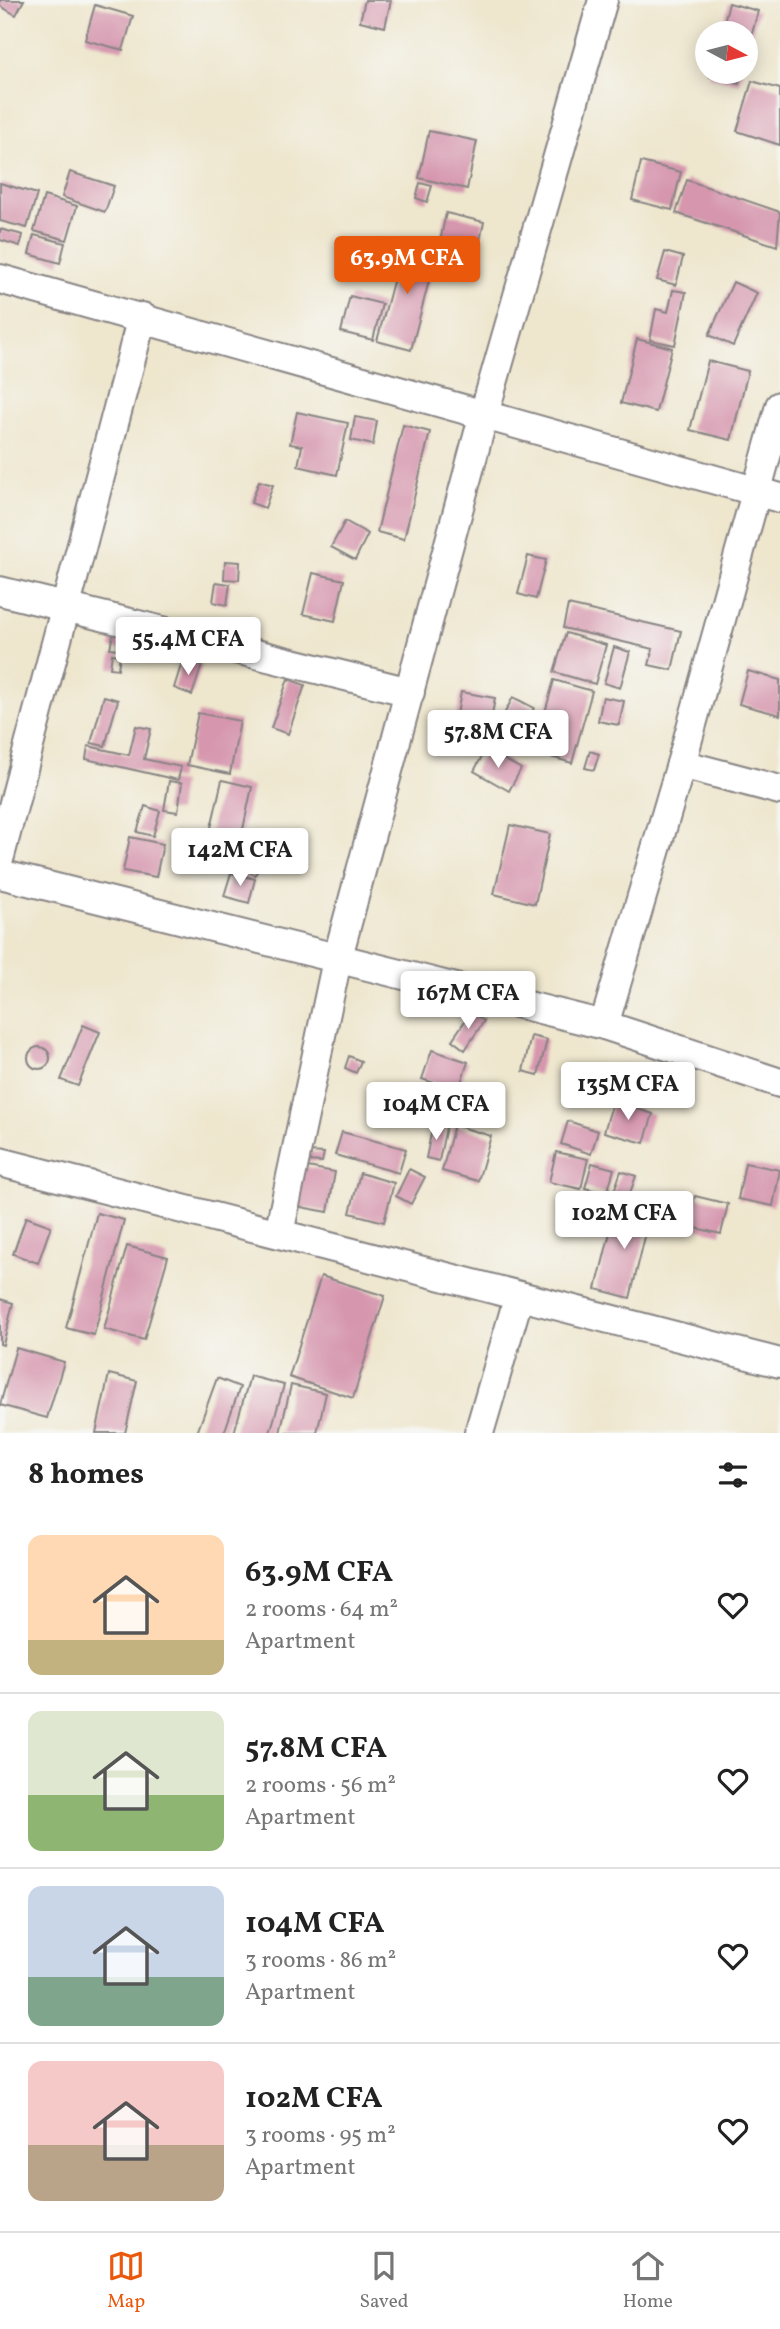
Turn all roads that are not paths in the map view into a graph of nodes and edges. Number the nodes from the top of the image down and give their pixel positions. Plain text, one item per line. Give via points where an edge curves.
1 (603, 0) edge
2 (0, 279) edge
3 (142, 317) junction
4 (780, 406) edge
5 (484, 414) junction
6 (768, 494) edge
7 (0, 591) edge
8 (65, 608) junction
9 (411, 692) junction
10 (681, 764) junction
11 (780, 790) edge
12 (0, 856) edge
13 (0, 874) edge
14 (337, 960) junction
15 (604, 1025) junction
16 (780, 1083) edge
17 (0, 1162) edge
18 (279, 1233) junction
19 (519, 1296) junction
20 (780, 1363) edge
21 (479, 1433) edge

1 - 5 street
2 - 3 street
3 - 5 street
3 - 8 street
4 - 6 street
5 - 6 street
5 - 9 street
6 - 10 street
7 - 8 street
8 - 9 street
8 - 12 street
9 - 14 street
10 - 11 street
10 - 15 street
13 - 14 street
14 - 15 street
14 - 18 street
15 - 16 street
17 - 18 street
18 - 19 street
19 - 20 street
19 - 21 street

